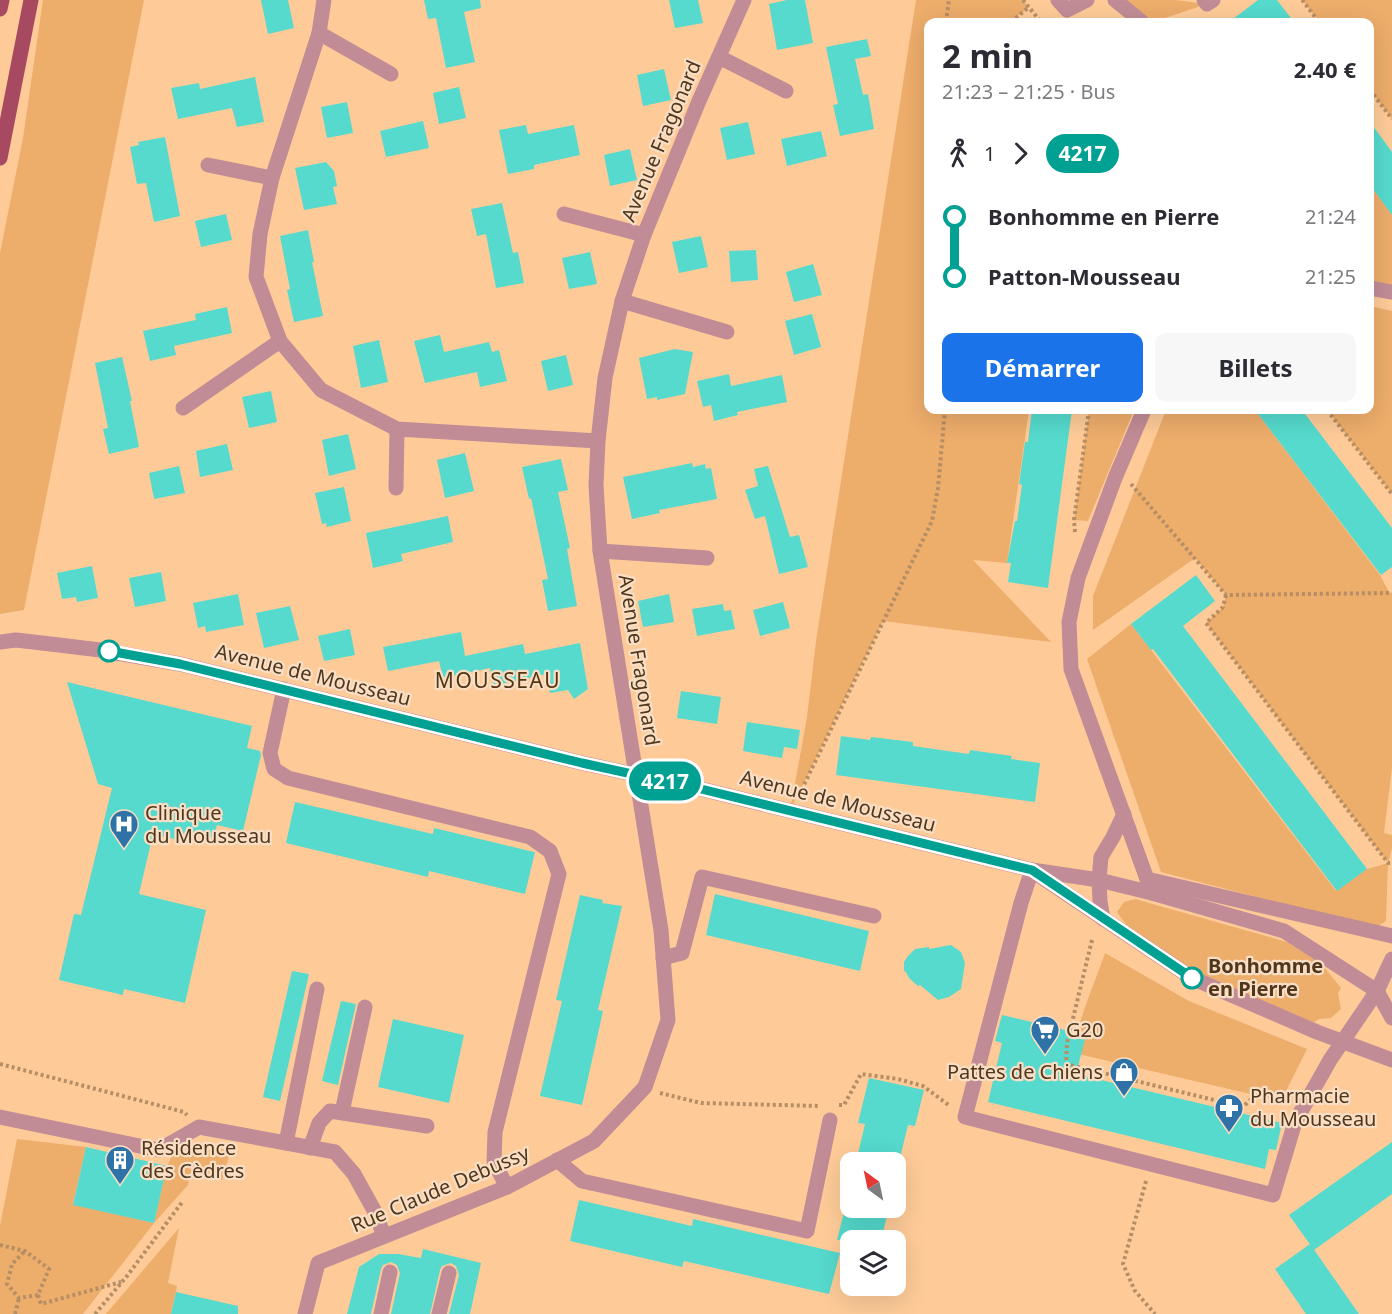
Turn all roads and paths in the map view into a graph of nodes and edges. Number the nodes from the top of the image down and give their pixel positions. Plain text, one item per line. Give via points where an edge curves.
1 (2, 0) edge
2 (31, 0) edge
3 (324, 0) edge
4 (744, 0) edge
5 (949, 0) edge
6 (1023, 0) edge
7 (1059, 0) edge
8 (1087, 0) edge
9 (1115, 0) edge
10 (1204, 0) edge
11 (1213, 0) edge
12 (1302, 0) edge
13 (1029, 7) junction
14 (0, 9) edge
15 (947, 18) edge
16 (1016, 18) edge
17 (1038, 18) edge
18 (1137, 18) edge
19 (1316, 18) edge
20 (319, 33) junction
21 (719, 57) junction
22 (391, 74) dead end
23 (786, 91) dead end
24 (1374, 95) edge
25 (1392, 119) edge
26 (0, 158) edge
27 (208, 165) dead end
28 (272, 177) junction
29 (564, 214) dead end
30 (644, 235) junction
31 (1374, 289) edge
32 (1392, 292) edge
33 (622, 301) junction
34 (727, 332) dead end
35 (280, 341) junction
36 (183, 408) dead end
37 (945, 414) edge
38 (1088, 414) edge
39 (1142, 414) edge
40 (1330, 414) edge
41 (397, 429) junction
42 (598, 441) junction
43 (1119, 470) junction
44 (396, 488) dead end
45 (1392, 494) edge
46 (1076, 543) dead end
47 (600, 551) junction
48 (707, 558) dead end
49 (1392, 593) edge
50 (1226, 595) junction
51 (0, 642) edge
52 (284, 689) junction
53 (636, 775) junction
54 (790, 812) junction
55 (1124, 814) junction
56 (1392, 863) edge
57 (1032, 870) junction
58 (1099, 880) junction
59 (1149, 886) junction
60 (874, 916) dead end
61 (1103, 920) junction
62 (1392, 936) edge
63 (1092, 940) dead end
64 (663, 958) junction
65 (1392, 959) edge
66 (317, 989) dead end
67 (1377, 992) junction
68 (365, 1007) dead end
69 (1392, 1018) edge
70 (1342, 1042) junction
71 (1392, 1060) edge
72 (0, 1064) edge
73 (645, 1087) junction
74 (1251, 1099) dead end
75 (820, 1106) dead end
76 (342, 1112) junction
77 (831, 1112) joint
78 (0, 1117) edge
79 (965, 1117) junction
80 (427, 1126) dead end
81 (199, 1127) junction
82 (286, 1143) junction
83 (310, 1148) junction
84 (557, 1160) junction
85 (1152, 1164) junction
86 (507, 1187) junction
87 (183, 1201) dead end
88 (384, 1236) junction
89 (0, 1245) edge
90 (25, 1251) junction
91 (390, 1272) dead end
92 (449, 1272) dead end
93 (122, 1282) junction
94 (38, 1295) junction
95 (18, 1298) junction
96 (15, 1314) edge
97 (95, 1314) edge
98 (305, 1314) edge
99 (381, 1314) edge
100 (439, 1314) edge
101 (1155, 1314) edge

1 - 14 main road
2 - 26 main road
3 - 20 street
4 - 21 street, Avenue Fragonard
5 - 15 path
6 - 13 path
7 - 8 street via 1067,10
9 - 18 street
10 - 11 street via 1207,4
12 - 19 path
13 - 16 path
13 - 17 path
20 - 22 street
20 - 28 street
21 - 23 street
21 - 30 street, Avenue Fragonard
24 - 25 path
27 - 28 street
28 - 35 street via 256,277
29 - 30 street
30 - 33 street, Avenue Fragonard
31 - 32 street
33 - 34 street
33 - 42 street, Avenue Fragonard via 605,378
35 - 36 street
35 - 41 street via 321,390
37 - 54 path via 932,521
38 - 46 path via 1074,520
39 - 43 street
40 - 45 path
41 - 42 street
41 - 44 street
42 - 47 street, Avenue Fragonard
43 - 50 path
43 - 55 street via 1078,578 1069,622 1071,669
47 - 48 street, Avenue Fragonard
47 - 53 street, Avenue Fragonard
49 - 50 path
50 - 56 path via 1223,607 1206,623
51 - 52 street, Avenue de Mousseau via 16,640 100,650
52 - 53 street, Avenue de Mousseau
52 - 86 street via 270,753 274,769 288,778 530,837 550,851 559,874 495,1132 494,1162
53 - 54 street, Avenue de Mousseau
53 - 64 street, Rue Claude Debussy
54 - 57 street, Avenue de Mousseau
55 - 58 street via 1101,857
55 - 59 street
57 - 58 street, Avenue de Mousseau
57 - 61 street, Avenue de Mousseau
57 - 79 street
58 - 59 street, Avenue de Mousseau
58 - 61 street
59 - 62 street
59 - 67 street, Avenue de Mousseau via 1284,931
60 - 64 street via 702,877 682,953
61 - 70 street, Avenue de Mousseau via 1192,978
63 - 74 path via 1067,1043 1066,1064 1243,1107
64 - 73 street, Rue Claude Debussy via 668,1020
65 - 67 street
66 - 82 street
67 - 69 street, Avenue de Mousseau
67 - 70 street
68 - 76 street
70 - 71 street, Avenue de Mousseau
70 - 85 street via 1295,1122 1273,1195
72 - 81 path via 184,1112
73 - 75 path via 701,1102
73 - 84 street, Rue Claude Debussy via 594,1141
76 - 80 street
76 - 83 street via 330,1111 319,1123
77 - 79 path via 844,1105 861,1074 923,1086
77 - 84 street via 807,1231 582,1181
78 - 81 street via 159,1150
79 - 85 street
81 - 82 street
82 - 83 street
83 - 88 street via 335,1152 354,1174
84 - 86 street, Rue Claude Debussy
85 - 101 path via 1123,1264 1135,1291
86 - 88 street, Rue Claude Debussy
87 - 93 path
88 - 98 street, Rue Claude Debussy via 318,1263
89 - 90 path
90 - 94 path via 49,1269
90 - 95 path via 12,1264 7,1284
91 - 99 street
92 - 100 street
93 - 94 path via 41,1304
93 - 97 path
94 - 95 path
95 - 96 path

